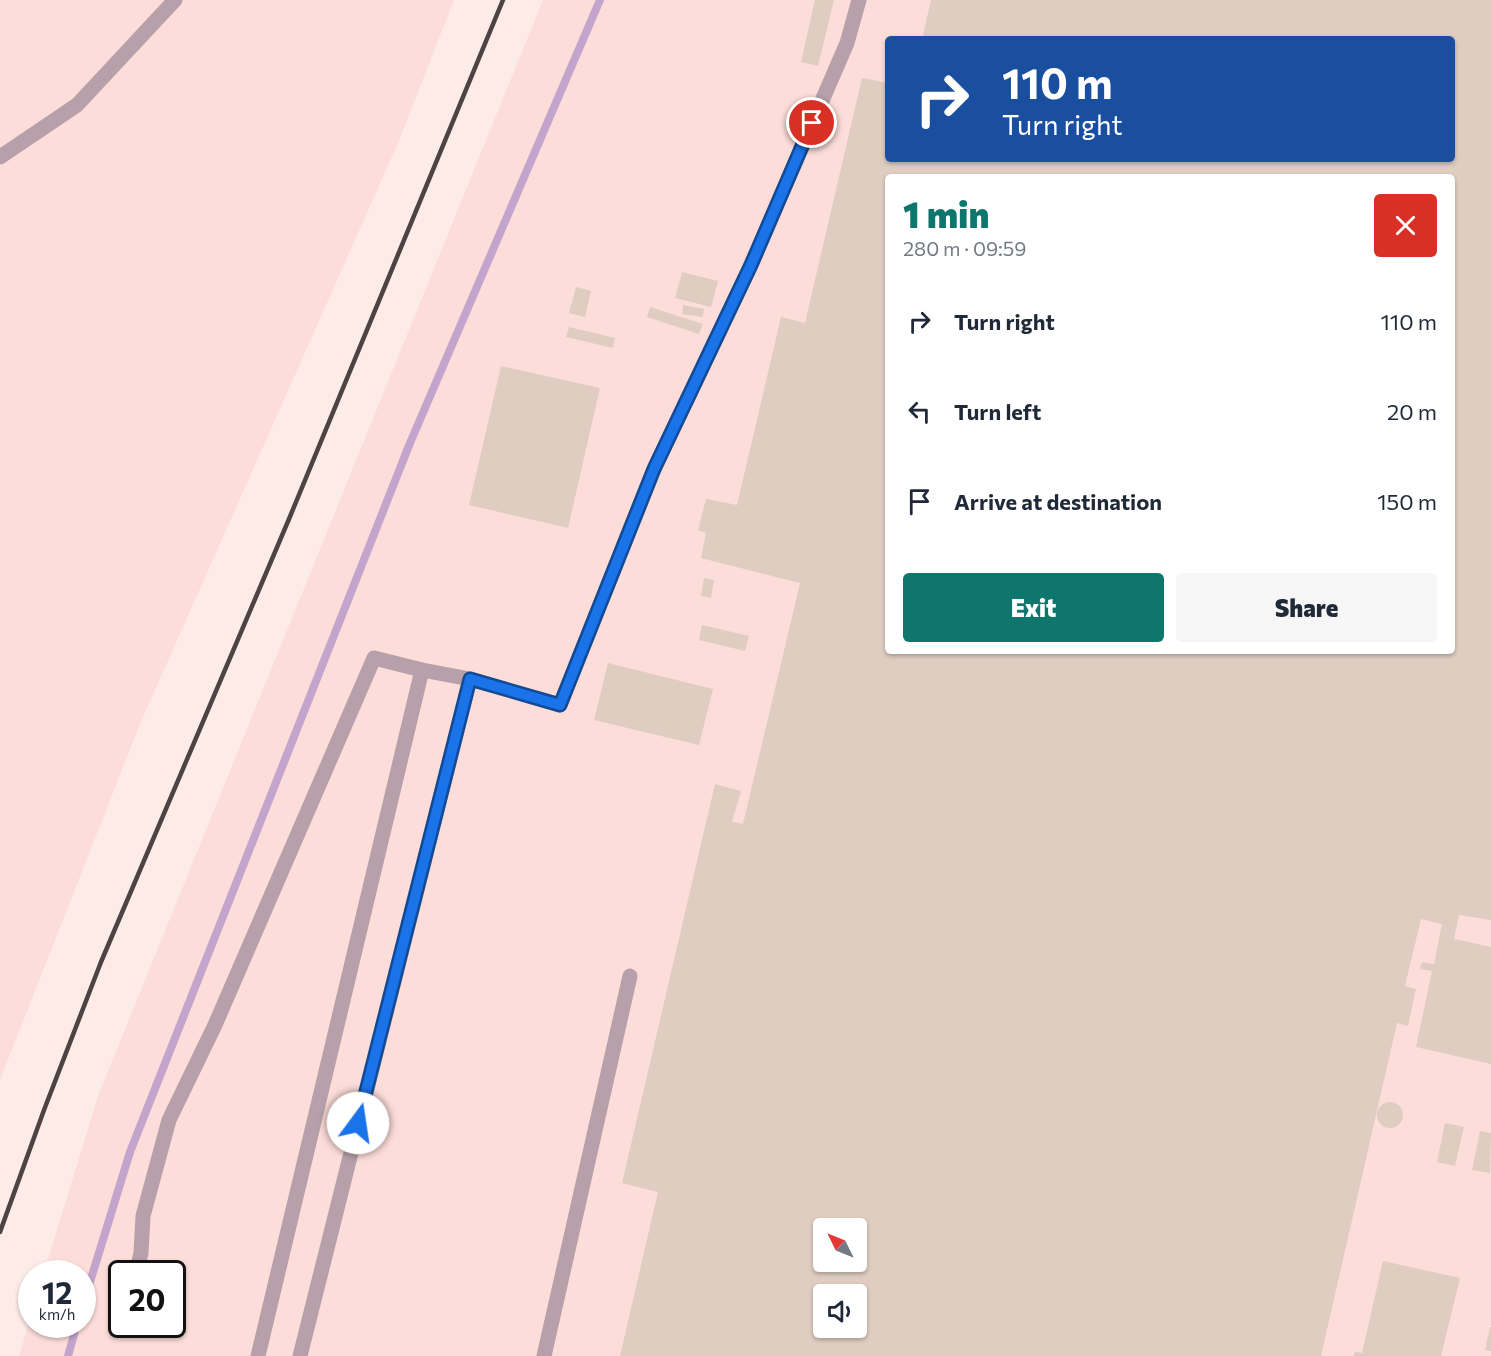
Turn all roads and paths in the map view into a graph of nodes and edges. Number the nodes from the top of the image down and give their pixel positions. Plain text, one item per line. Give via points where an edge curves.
1 (175, 0) edge
2 (859, 0) edge
3 (0, 157) edge
4 (422, 670) junction
5 (470, 679) junction
6 (630, 976) dead end
7 (139, 1260) edge
8 (258, 1356) edge
9 (300, 1356) edge
10 (544, 1356) edge

1 - 3 lane via 78,105
2 - 5 lane via 843,53 751,265 654,469 560,705
4 - 5 lane
4 - 7 lane via 374,658 215,1025 169,1120 143,1216
4 - 8 lane
5 - 9 lane
6 - 10 lane

